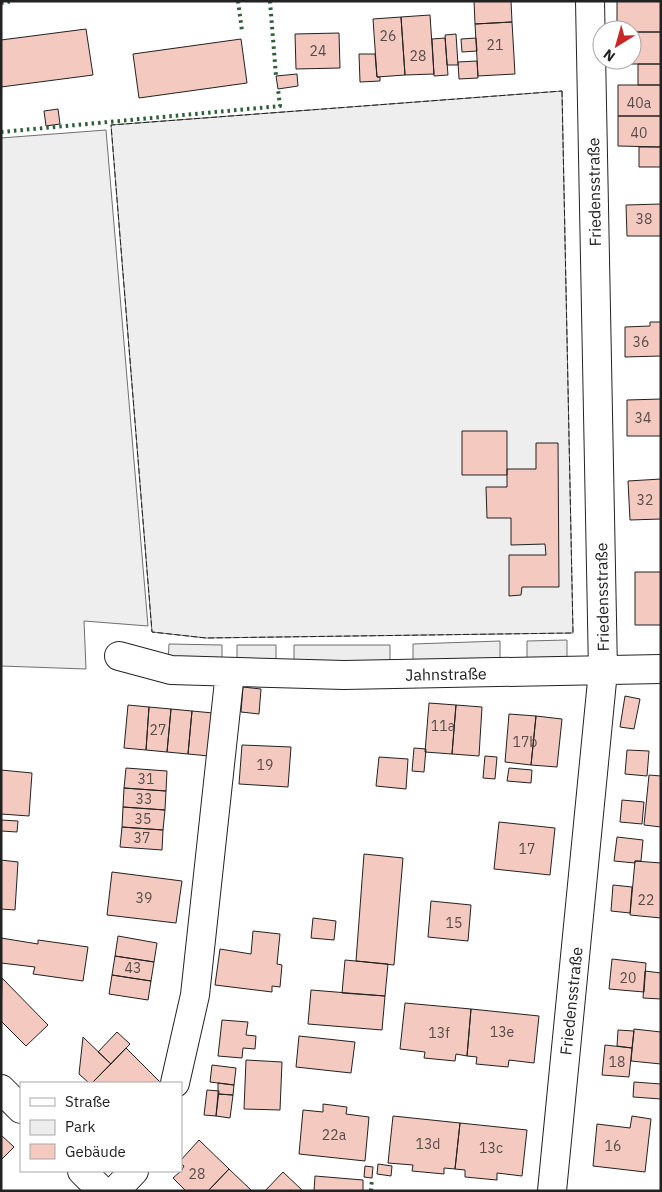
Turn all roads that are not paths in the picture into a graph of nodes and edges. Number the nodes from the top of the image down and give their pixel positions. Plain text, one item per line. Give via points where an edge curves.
1 (590, 1) edge
2 (119, 656) dead end
3 (661, 669) edge
4 (603, 671) junction
5 (230, 672) junction
6 (175, 1082) edge
7 (1, 1089) edge
8 (20, 1108) edge
9 (83, 1172) edge
10 (133, 1172) edge
11 (102, 1191) edge
12 (115, 1191) edge
13 (552, 1191) edge

1 - 4 street, Friedensstraße
2 - 5 street, Jahnstraße via 170,670
3 - 4 street, Jahnstraße
4 - 5 street, Jahnstraße via 344,676
4 - 13 street, Friedensstraße
5 - 6 street via 195,995
7 - 8 street
9 - 11 street
10 - 12 street

